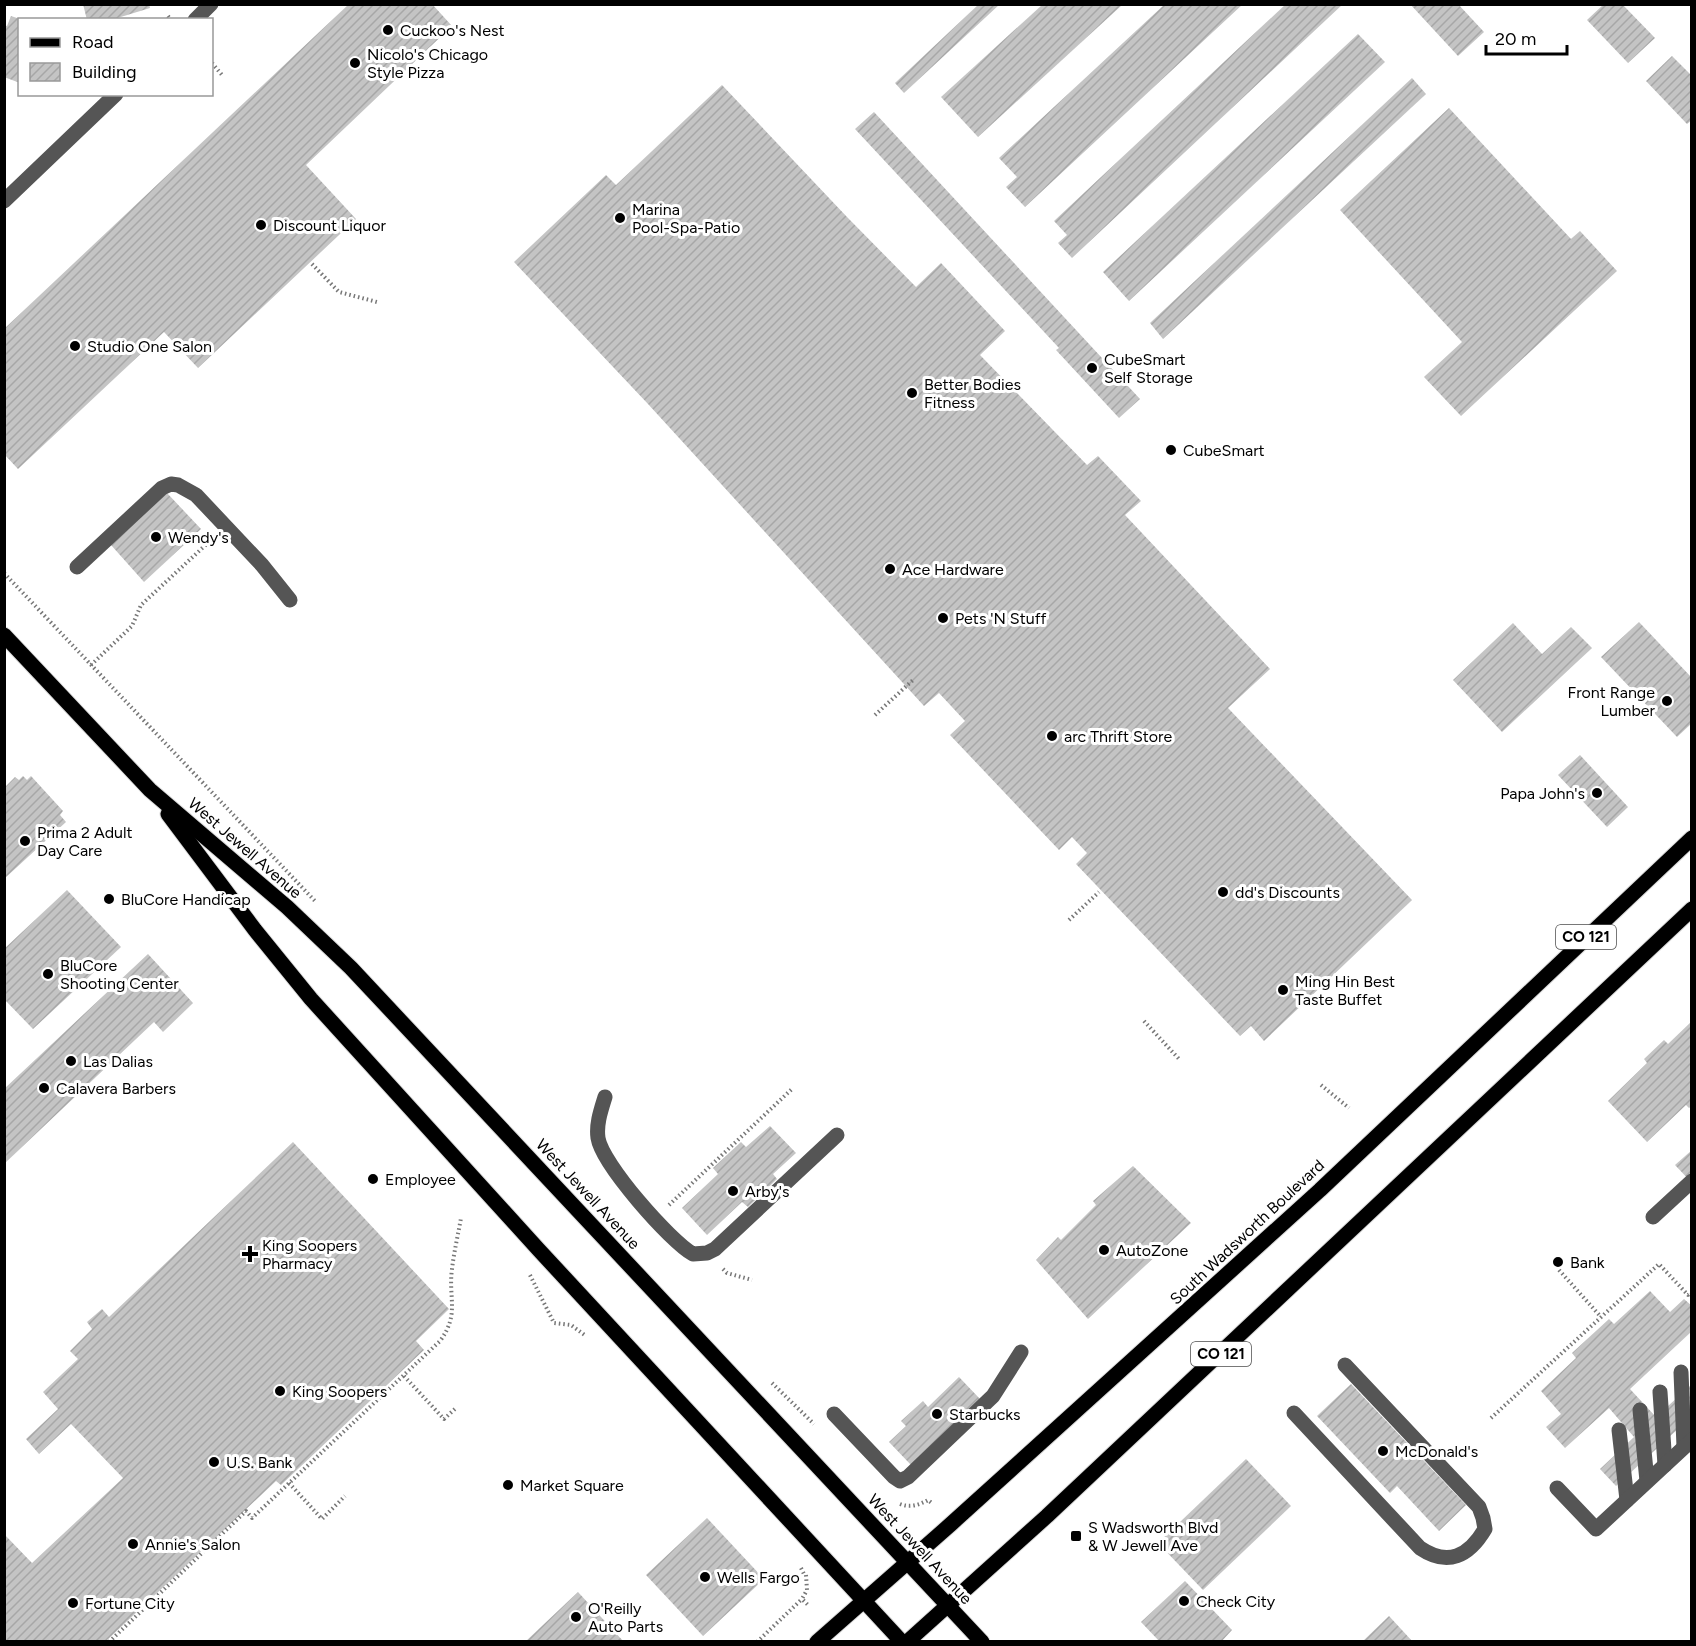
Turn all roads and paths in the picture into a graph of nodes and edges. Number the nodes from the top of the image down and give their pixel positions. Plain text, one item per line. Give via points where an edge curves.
1 (211, 4) edge
2 (197, 18) edge
3 (213, 64) edge
4 (222, 75) dead end
5 (114, 96) edge
6 (4, 201) edge
7 (312, 264) dead end
8 (377, 302) dead end
9 (214, 537) dead end
10 (77, 567) dead end
11 (4, 573) edge
12 (290, 600) dead end
13 (6, 641) edge
14 (91, 665) junction
15 (913, 680) dead end
16 (875, 715) dead end
17 (150, 790) junction
18 (212, 791) dead end
19 (1692, 838) edge
20 (1099, 892) dead end
21 (1692, 909) edge
22 (1069, 920) dead end
23 (1144, 1022) dead end
24 (1179, 1059) dead end
25 (1321, 1085) dead end
26 (793, 1088) dead end
27 (605, 1097) dead end
28 (1349, 1108) dead end
29 (837, 1136) dead end
30 (1692, 1181) edge
31 (675, 1213) dead end
32 (1653, 1217) dead end
33 (461, 1218) dead end
34 (707, 1253) junction
35 (1559, 1270) dead end
36 (530, 1275) dead end
37 (752, 1280) dead end
38 (1692, 1292) edge
39 (1601, 1317) junction
40 (554, 1323) dead end
41 (1021, 1352) dead end
42 (1345, 1365) dead end
43 (1681, 1372) dead end
44 (404, 1376) junction
45 (1660, 1392) dead end
46 (456, 1408) dead end
47 (1640, 1410) dead end
48 (1294, 1413) dead end
49 (834, 1414) dead end
50 (1491, 1418) dead end
51 (1618, 1430) dead end
52 (1688, 1443) edge
53 (1665, 1465) junction
54 (1647, 1481) junction
55 (289, 1483) junction
56 (1557, 1488) dead end
57 (345, 1496) dead end
58 (891, 1500) dead end
59 (1627, 1500) junction
60 (933, 1504) dead end
61 (908, 1562) junction
62 (812, 1571) dead end
63 (802, 1599) junction
64 (863, 1601) junction
65 (808, 1605) dead end
66 (948, 1605) junction
67 (109, 1641) edge
68 (757, 1641) edge
69 (817, 1641) edge
70 (902, 1641) edge
71 (908, 1641) edge
72 (982, 1641) edge

1 - 2 street
3 - 4 path
5 - 6 street
7 - 8 path via 339,292
9 - 14 path via 141,605 132,626
10 - 12 street via 162,488 178,485 196,495
11 - 14 path
13 - 17 main road, West Jewell Avenue
14 - 18 path
15 - 16 path
17 - 61 main road, West Jewell Avenue via 351,968
17 - 64 main road, West Jewell Avenue via 311,999
19 - 61 main road, South Wadsworth Boulevard / CO 121 via 1320,1190
20 - 22 path
21 - 66 main road, CO 121
23 - 24 path
25 - 28 path
26 - 31 path via 668,1206
27 - 34 street via 598,1125 602,1153 627,1188 679,1245 693,1254
29 - 34 street
30 - 32 street
33 - 44 path via 451,1271 452,1317 448,1330
34 - 37 path via 727,1273
35 - 39 path
36 - 40 path
38 - 39 path via 1688,1295 1659,1263
39 - 50 path
41 - 49 street via 993,1396 900,1481
42 - 48 street via 1479,1507 1485,1529 1472,1547 1452,1558 1441,1559 1420,1548
43 - 52 street
44 - 46 path via 444,1419
44 - 55 path
45 - 53 street
47 - 54 street
51 - 59 street
52 - 53 street
53 - 54 street
54 - 59 street
55 - 57 path via 322,1520
55 - 67 path via 252,1518 246,1511
56 - 59 street via 1596,1529
58 - 60 path via 906,1506 928,1500
61 - 64 main road, South Wadsworth Boulevard / CO 121
61 - 66 main road, West Jewell Avenue
62 - 63 path via 806,1576 807,1590
63 - 65 path
63 - 68 path
64 - 69 main road, South Wadsworth Boulevard / CO 121
64 - 70 main road, West Jewell Avenue
66 - 71 main road, CO 121
66 - 72 main road, West Jewell Avenue

